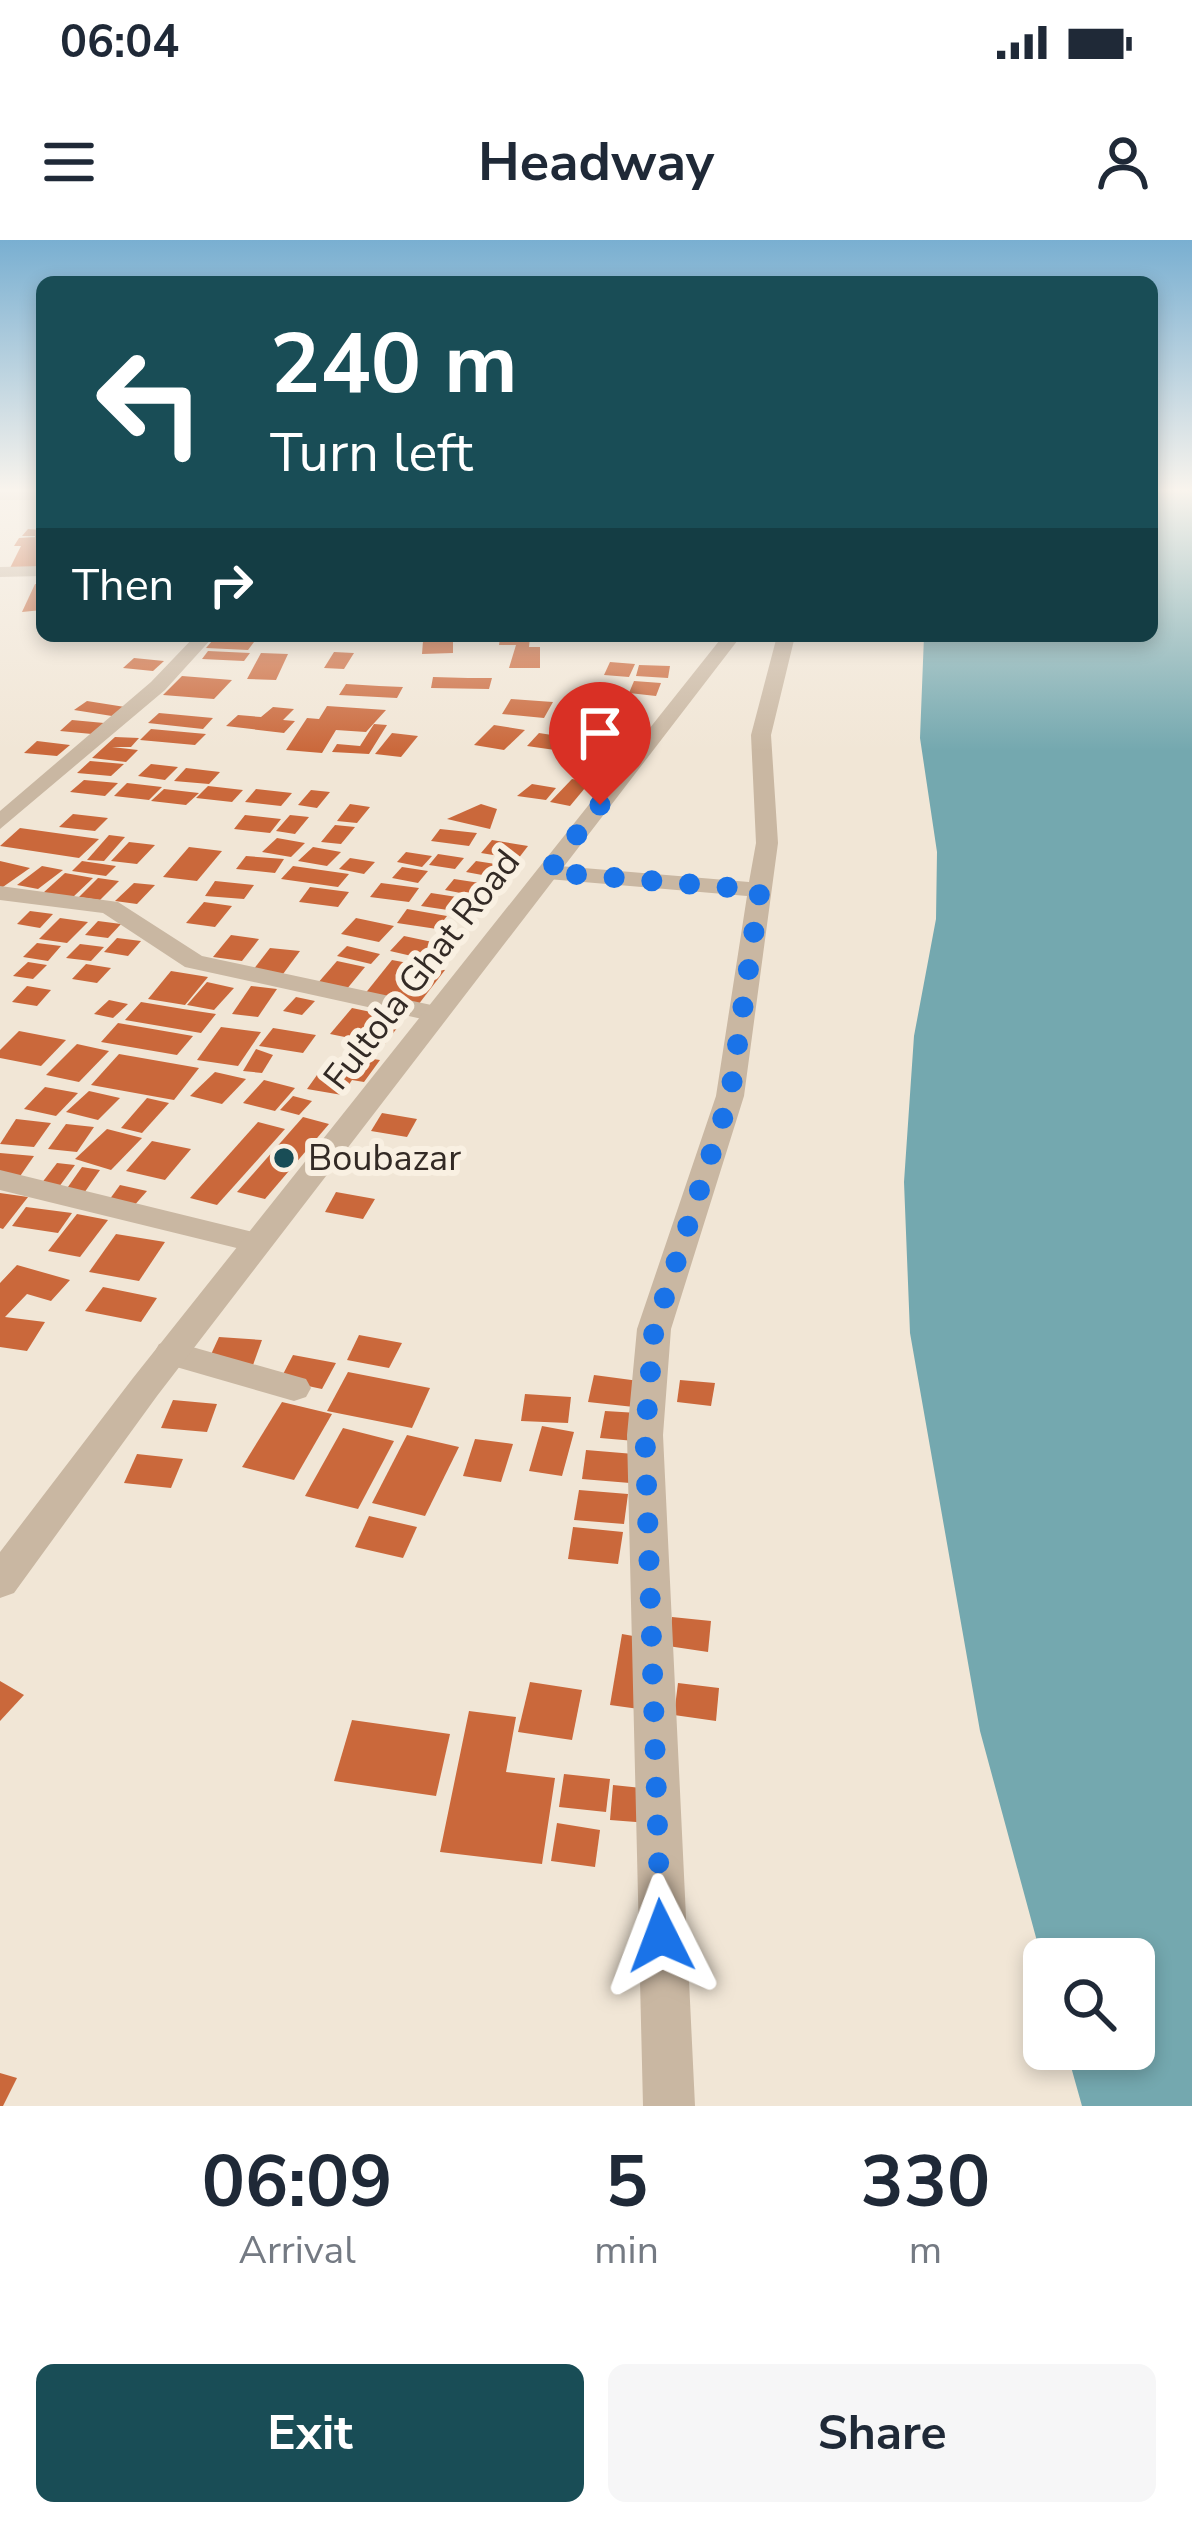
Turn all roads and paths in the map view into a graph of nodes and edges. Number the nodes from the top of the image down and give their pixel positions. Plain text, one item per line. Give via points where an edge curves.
1 (34, 577) edge
2 (19, 594) dead end
3 (199, 642) edge
4 (727, 642) edge
5 (784, 642) edge
6 (0, 822) edge
7 (548, 872) junction
8 (760, 890) junction
9 (0, 893) edge
10 (436, 1014) junction
11 (0, 1180) edge
12 (257, 1243) junction
13 (171, 1353) junction
14 (294, 1388) dead end
15 (0, 1582) edge
16 (669, 2106) edge

1 - 2 street
3 - 6 street
4 - 7 street, Fultola Ghat Road
5 - 8 street via 761,735
7 - 8 street
7 - 10 street, Fultola Ghat Road
8 - 16 street via 730,1096 654,1330 645,1436
9 - 10 street via 110,907 194,962
10 - 12 street, Fultola Ghat Road
11 - 12 street
12 - 13 street, Fultola Ghat Road
13 - 14 street
13 - 15 street, Fultola Ghat Road

